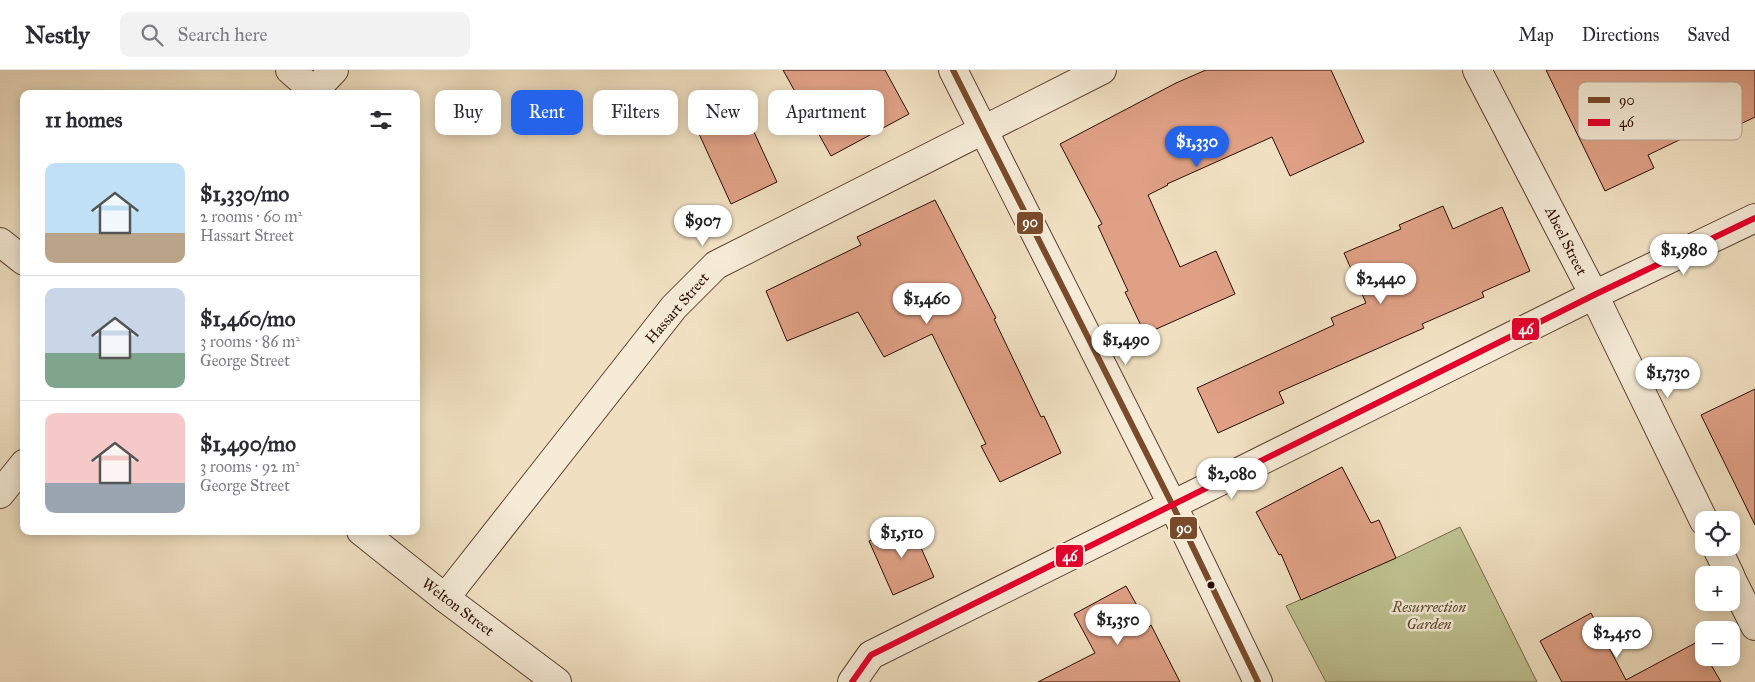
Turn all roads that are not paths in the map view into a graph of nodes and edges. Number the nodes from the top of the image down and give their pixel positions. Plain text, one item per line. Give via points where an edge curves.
1 (290, 70) edge
2 (334, 70) edge
3 (953, 70) edge
4 (1102, 70) edge
5 (1477, 70) edge
6 (310, 90) edge
7 (314, 90) edge
8 (984, 130) junction
9 (1755, 218) edge
10 (0, 242) edge
11 (20, 258) edge
12 (1594, 295) junction
13 (20, 469) edge
14 (0, 494) edge
15 (1173, 506) junction
16 (1699, 511) edge
17 (366, 535) edge
18 (1740, 595) edge
19 (445, 598) junction
20 (1755, 626) edge
21 (557, 682) edge
22 (852, 682) edge
23 (1258, 682) edge

1 - 6 street
2 - 7 street
3 - 8 street
4 - 8 street, Hassart Street
5 - 12 street, Abeel Street
8 - 15 street
8 - 19 street, Hassart Street via 716,265 674,307
9 - 12 street
10 - 11 street
12 - 15 street
12 - 16 street, Abeel Street
13 - 14 street
15 - 22 street via 871,655
15 - 23 street
17 - 19 street, Welton Street
18 - 20 street
19 - 21 street, Welton Street

